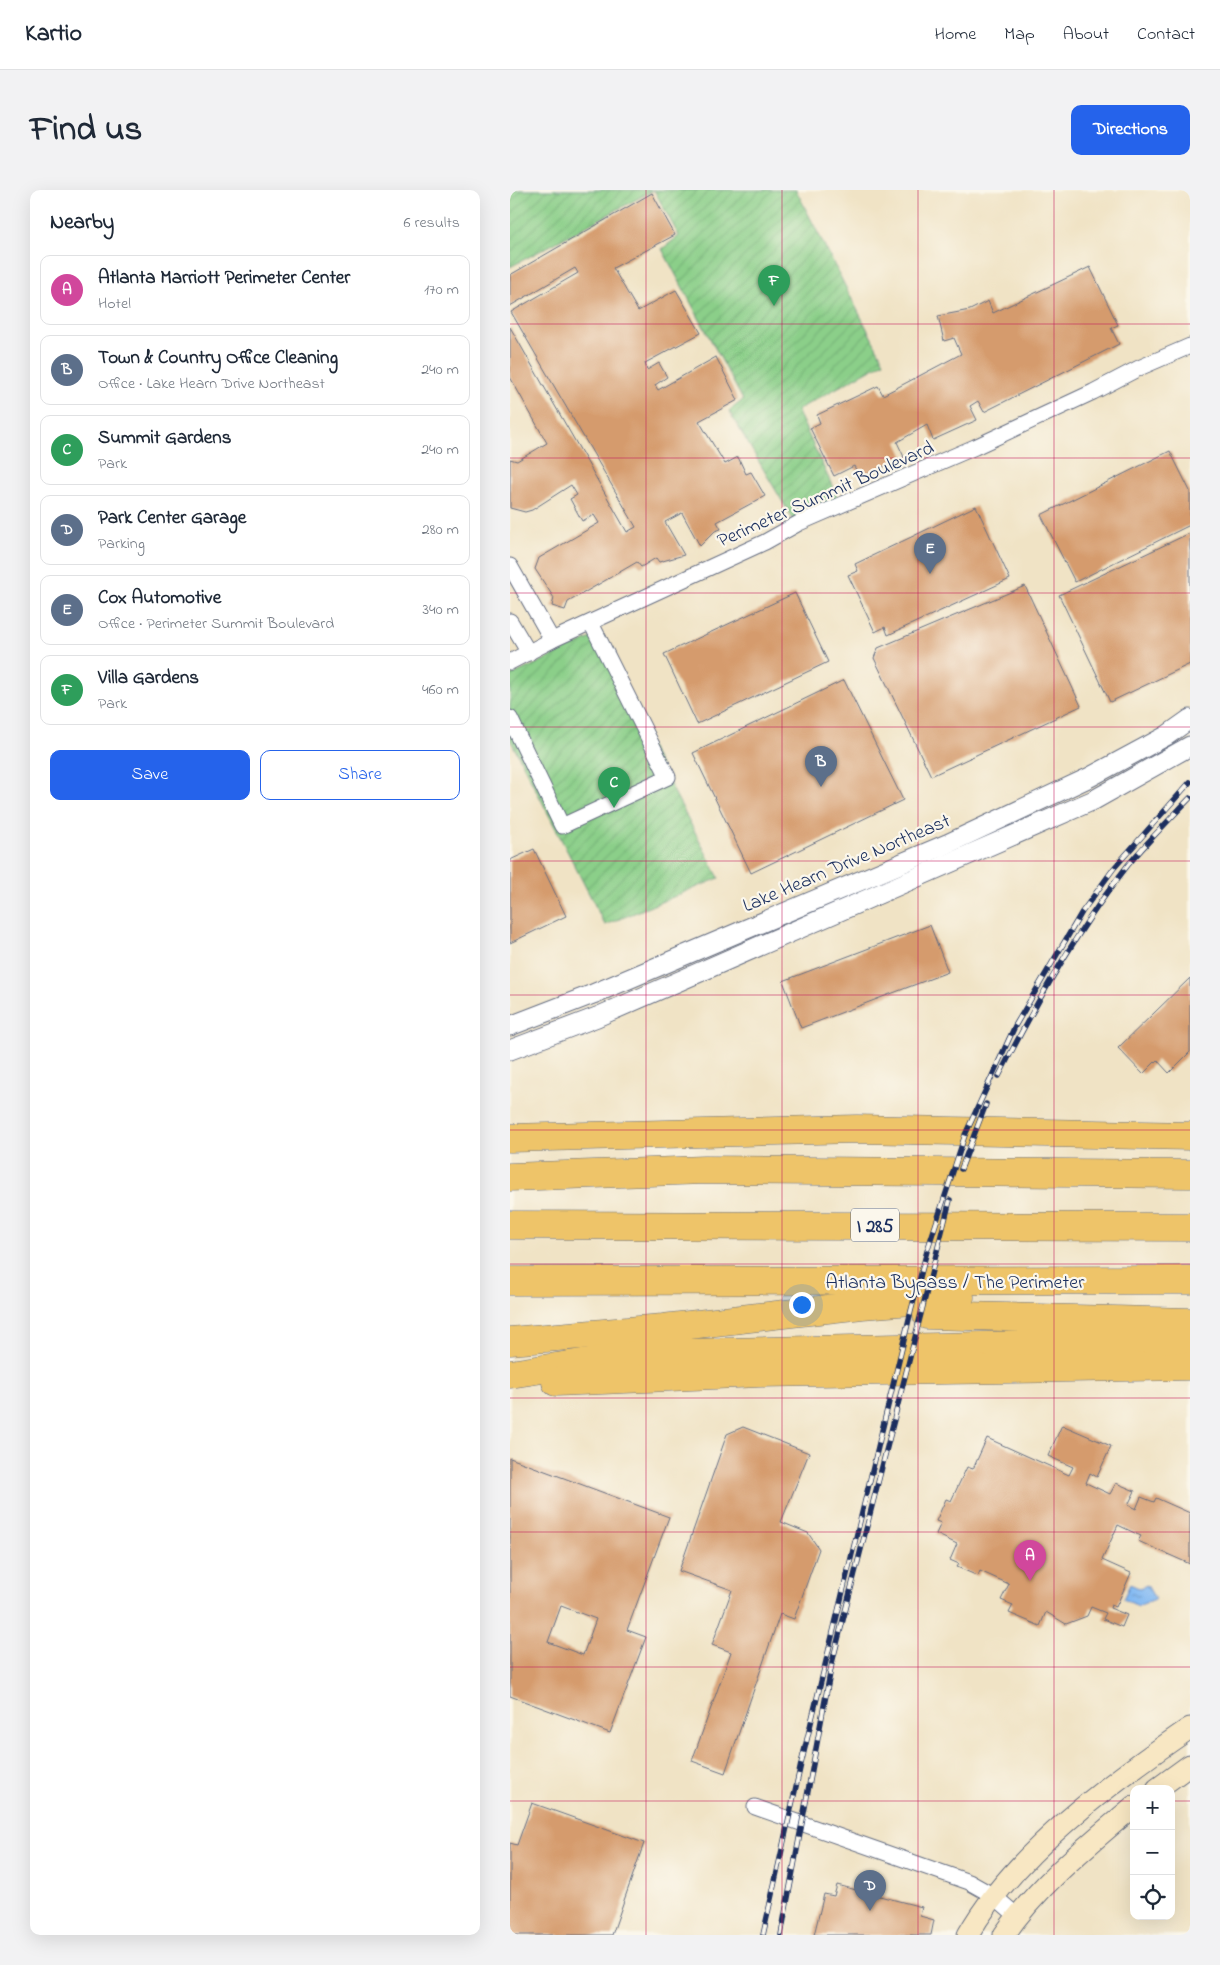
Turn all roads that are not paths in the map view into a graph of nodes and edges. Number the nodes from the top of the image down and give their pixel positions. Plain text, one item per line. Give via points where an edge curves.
1 (1190, 346) edge
2 (510, 566) edge
3 (510, 621) edge
4 (591, 623) junction
5 (552, 640) junction
6 (529, 652) junction
7 (510, 662) edge
8 (510, 718) edge
9 (1190, 719) edge
10 (1190, 746) edge
11 (510, 1026) edge
12 (510, 1050) edge
13 (660, 1133) junction
14 (1190, 1136) edge
15 (510, 1138) edge
16 (1190, 1154) edge
17 (1190, 1174) edge
18 (510, 1177) edge
19 (510, 1225) edge
20 (1190, 1227) edge
21 (1190, 1280) edge
22 (510, 1281) edge
23 (1070, 1281) junction
24 (798, 1312) junction
25 (1190, 1322) edge
26 (510, 1341) edge
27 (1190, 1341) edge
28 (1190, 1366) edge
29 (510, 1374) edge
30 (510, 1384) edge
31 (1190, 1728) edge
32 (1190, 1765) edge
33 (1162, 1785) edge
34 (755, 1807) dead end
35 (1130, 1810) edge
36 (994, 1896) junction
37 (1017, 1916) junction
38 (968, 1935) edge
39 (1004, 1935) edge

1 - 4 street, Perimeter Summit Boulevard via 974,448 799,523
2 - 5 street
3 - 6 street
4 - 5 street, Perimeter Summit Boulevard
4 - 8 street via 668,777 562,826
5 - 6 street, Perimeter Summit Boulevard
6 - 7 street, Perimeter Summit Boulevard
9 - 11 street, Lake Hearn Drive Northeast via 1166,736 1090,777 947,844
10 - 12 street via 1085,804 597,1017
13 - 14 highway via 857,1129
13 - 15 highway
13 - 16 highway
17 - 18 highway via 705,1170
19 - 20 highway, I 285
21 - 23 highway, Atlanta Bypass / The Perimeter
22 - 23 highway, Atlanta Bypass / The Perimeter
23 - 24 highway via 1033,1292
24 - 25 highway
24 - 26 highway
27 - 29 highway via 641,1354
28 - 30 highway via 759,1373
31 - 36 main road via 1130,1769 1086,1806 1018,1868
32 - 33 main road
34 - 36 street via 969,1882
35 - 37 main road via 1047,1884
36 - 37 street
36 - 38 main road
37 - 39 main road

